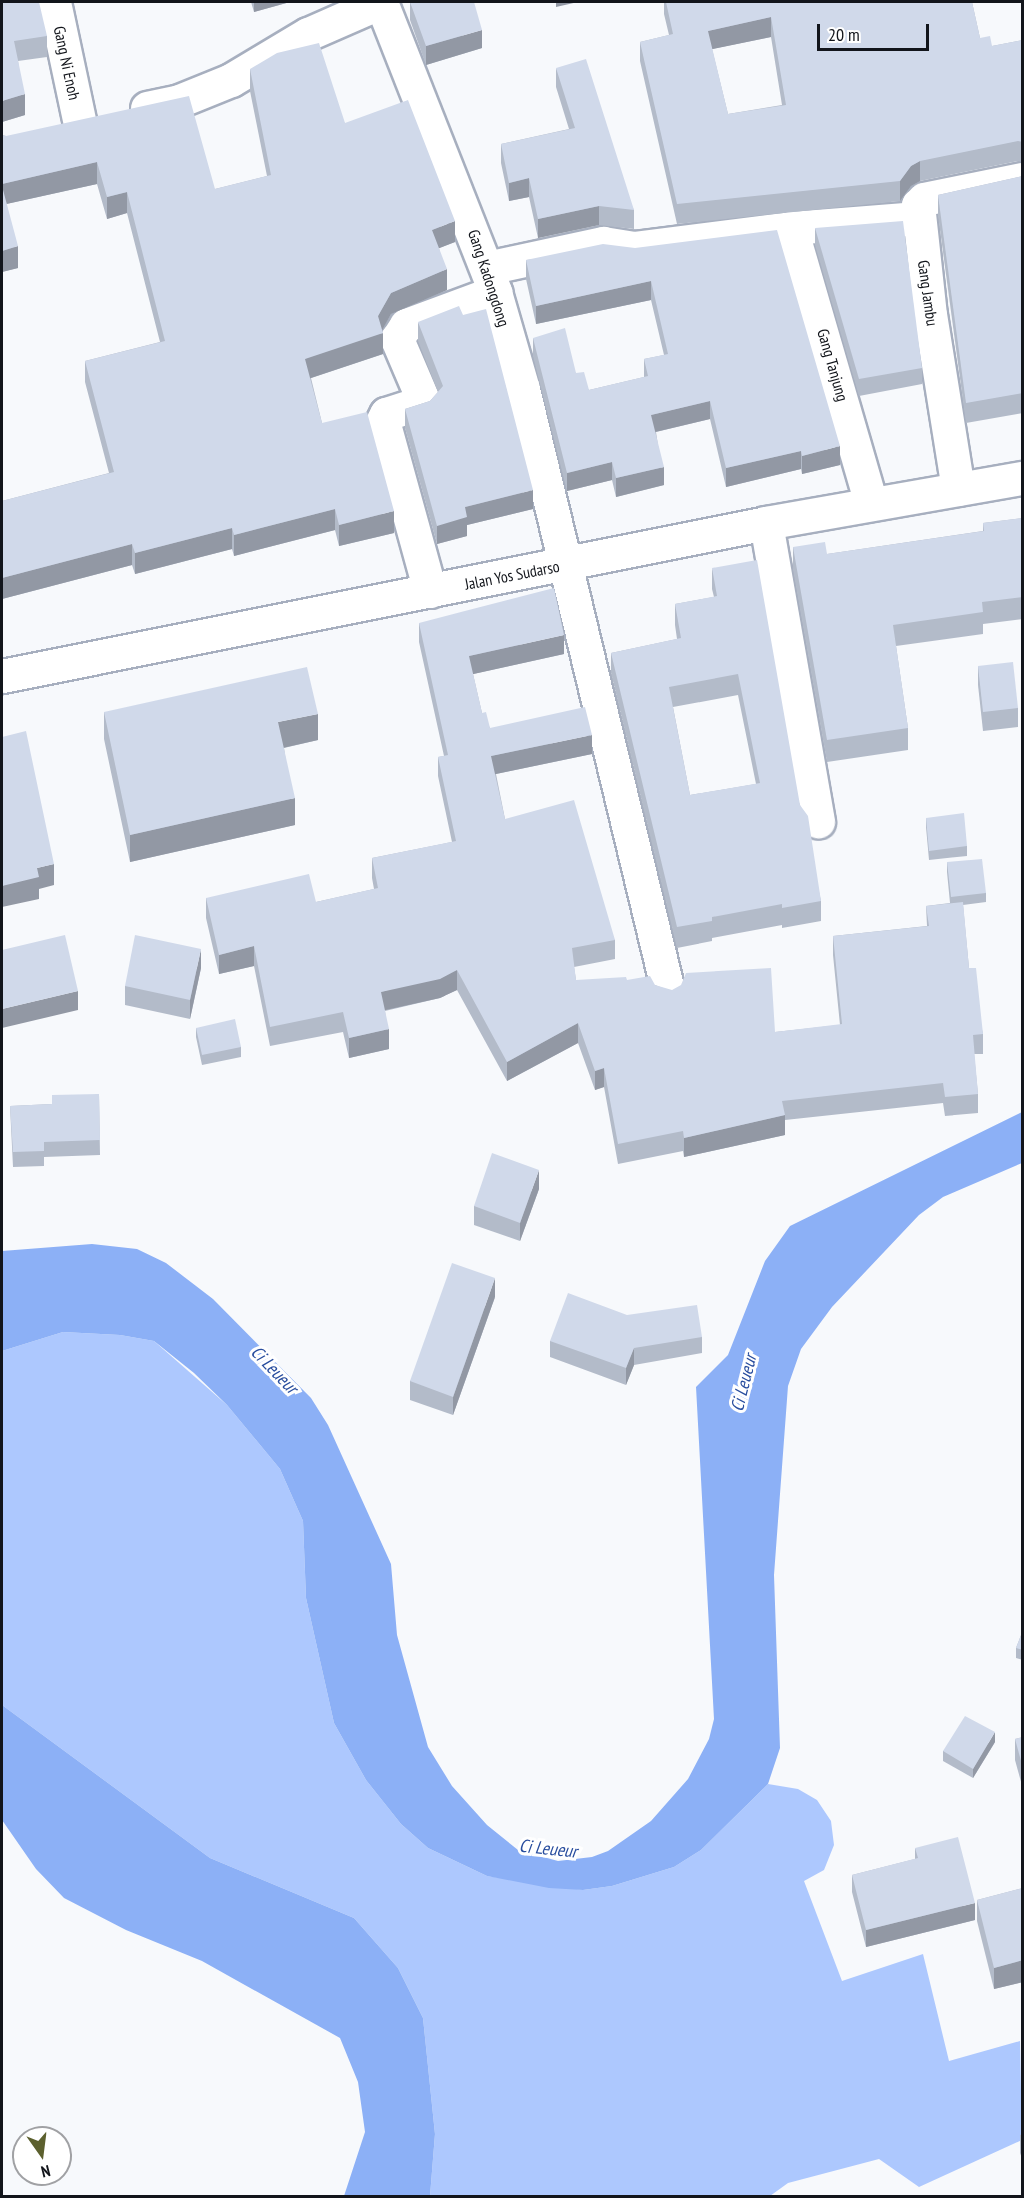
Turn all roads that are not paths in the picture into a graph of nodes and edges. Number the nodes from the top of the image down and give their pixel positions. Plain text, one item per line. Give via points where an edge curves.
1 (54, 2) edge
2 (381, 2) edge
3 (80, 124) junction
4 (46, 130) edge
5 (1023, 179) edge
6 (918, 218) junction
7 (791, 228) junction
8 (491, 280) junction
9 (1023, 478) edge
10 (958, 489) junction
11 (871, 504) junction
12 (766, 523) junction
13 (564, 564) junction
14 (430, 591) junction
15 (2, 676) edge
16 (818, 822) dead end
17 (668, 991) edge

1 - 3 street, Gang Ni Enoh
2 - 3 street via 308,34 223,84 179,101
2 - 8 street, Gang Kadongdong
3 - 4 street
5 - 6 street via 924,199 918,205
6 - 7 street
6 - 10 street, Gang Jambu
7 - 8 street via 633,248 603,243
7 - 11 street, Gang Tanjung via 838,377
8 - 13 street, Gang Kadongdong
8 - 14 street via 406,325 397,339 424,402 386,414 383,420
9 - 10 street, Jalan Yos Sudarso
10 - 11 street, Jalan Yos Sudarso
11 - 12 street, Jalan Yos Sudarso
12 - 13 street, Jalan Yos Sudarso
12 - 16 street
13 - 14 street, Jalan Yos Sudarso
13 - 17 street, Gang Kadongdong
14 - 15 street, Jalan Yos Sudarso

